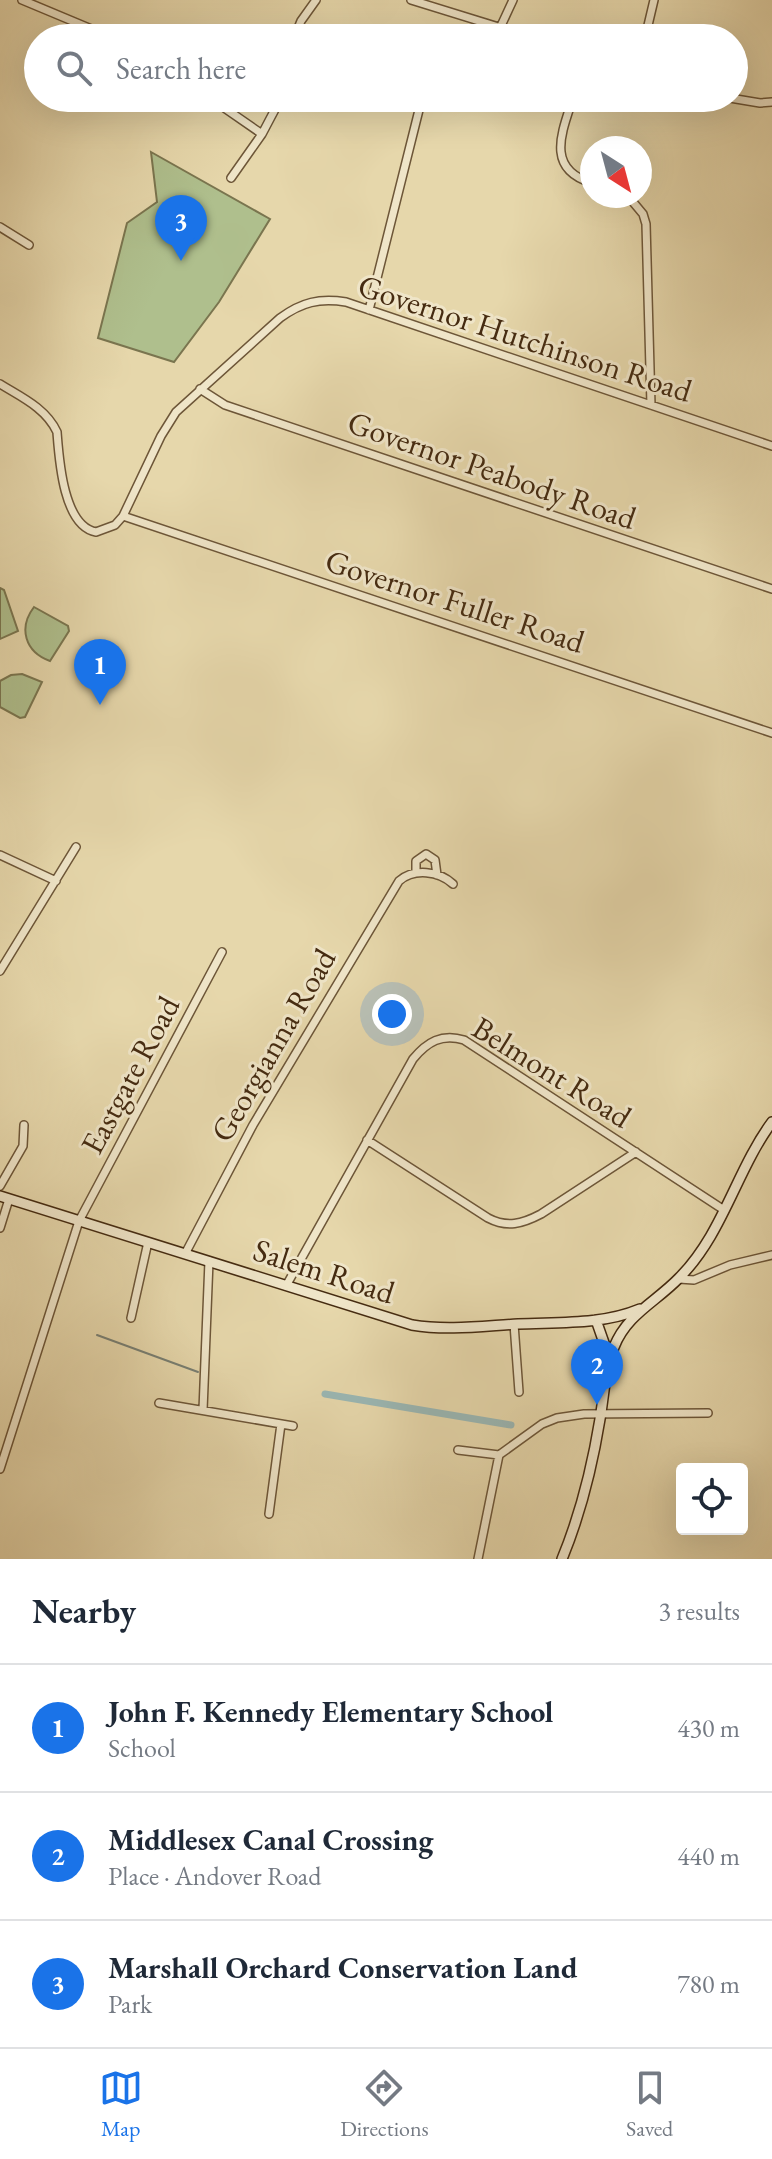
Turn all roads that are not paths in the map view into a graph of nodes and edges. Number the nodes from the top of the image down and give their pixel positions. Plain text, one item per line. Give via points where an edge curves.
1 (22, 0) edge
2 (316, 0) edge
3 (411, 0) edge
4 (513, 0) edge
5 (654, 0) edge
6 (79, 24) edge
7 (300, 24) edge
8 (487, 24) edge
9 (502, 24) edge
10 (648, 24) edge
11 (748, 101) edge
12 (772, 102) edge
13 (230, 112) edge
14 (274, 112) edge
15 (418, 112) edge
16 (569, 112) edge
17 (262, 134) junction
18 (231, 178) dead end
19 (580, 178) edge
20 (638, 208) edge
21 (0, 227) edge
22 (29, 245) dead end
23 (369, 310) junction
24 (0, 384) edge
25 (200, 389) junction
26 (651, 405) junction
27 (772, 446) edge
28 (123, 516) junction
29 (772, 589) edge
30 (772, 733) edge
31 (76, 847) dead end
32 (0, 855) edge
33 (416, 873) junction
34 (437, 875) junction
35 (56, 881) junction
36 (453, 884) dead end
37 (222, 952) dead end
38 (0, 971) edge
39 (772, 1122) edge
40 (24, 1125) dead end
41 (367, 1140) junction
42 (636, 1152) junction
43 (0, 1186) edge
44 (5, 1197) edge
45 (724, 1210) junction
46 (79, 1221) junction
47 (0, 1228) edge
48 (148, 1242) junction
49 (185, 1254) junction
50 (772, 1255) edge
51 (209, 1261) junction
52 (679, 1279) junction
53 (286, 1286) junction
54 (640, 1309) junction
55 (131, 1318) dead end
56 (596, 1320) junction
57 (514, 1324) junction
58 (610, 1360) junction
59 (519, 1392) dead end
60 (159, 1403) dead end
61 (203, 1410) junction
62 (708, 1413) dead end
63 (601, 1414) junction
64 (281, 1424) junction
65 (293, 1426) dead end
66 (458, 1450) dead end
67 (499, 1455) junction
68 (0, 1469) edge
69 (269, 1514) dead end
70 (478, 1559) edge
71 (562, 1559) edge

1 - 6 street
2 - 7 street
3 - 8 street
4 - 9 street
5 - 10 street
11 - 12 street
13 - 17 street
14 - 17 street
15 - 23 street
16 - 19 street via 559,150
17 - 18 street
20 - 26 street via 646,224
21 - 22 street
23 - 25 street, Governor Hutchinson Road via 328,300 295,307
23 - 26 street, Governor Hutchinson Road
24 - 28 street via 53,423 63,489 86,528 105,530
25 - 28 street, Governor Hutchinson Road via 171,419
25 - 29 street, Governor Peabody Road via 225,405
26 - 27 street, Governor Hutchinson Road
28 - 30 street, Governor Fuller Road
31 - 35 street
32 - 35 street
33 - 34 street, Georgianna Road
33 - 34 street, Georgianna Road via 416,861 426,854 435,860
33 - 49 street, Georgianna Road via 399,881 354,953
34 - 36 street, Georgianna Road
35 - 38 street
37 - 46 street, Eastgate Road
39 - 45 main road
40 - 43 street via 23,1146
41 - 42 street via 488,1218 508,1225 541,1214
41 - 42 street, Belmont Road via 418,1053 433,1041 452,1037
41 - 53 street, Belmont Road
42 - 45 street, Belmont Road
44 - 46 main road, Salem Road
44 - 47 street
45 - 52 main road
46 - 48 main road, Salem Road
46 - 68 street, Eastgate Road
48 - 49 main road, Salem Road
48 - 55 street
49 - 51 main road, Salem Road
50 - 52 street via 694,1280
51 - 53 main road, Salem Road
51 - 61 street
52 - 54 main road
53 - 57 main road, Salem Road via 412,1325
54 - 56 main road, Salem Road
54 - 58 main road via 622,1330
56 - 57 main road, Salem Road
56 - 58 main road
57 - 59 street
58 - 63 main road
60 - 61 street
61 - 64 street
62 - 63 street
63 - 67 street via 552,1419
63 - 71 main road via 586,1489
64 - 65 street
64 - 69 street
66 - 67 street
67 - 70 street

